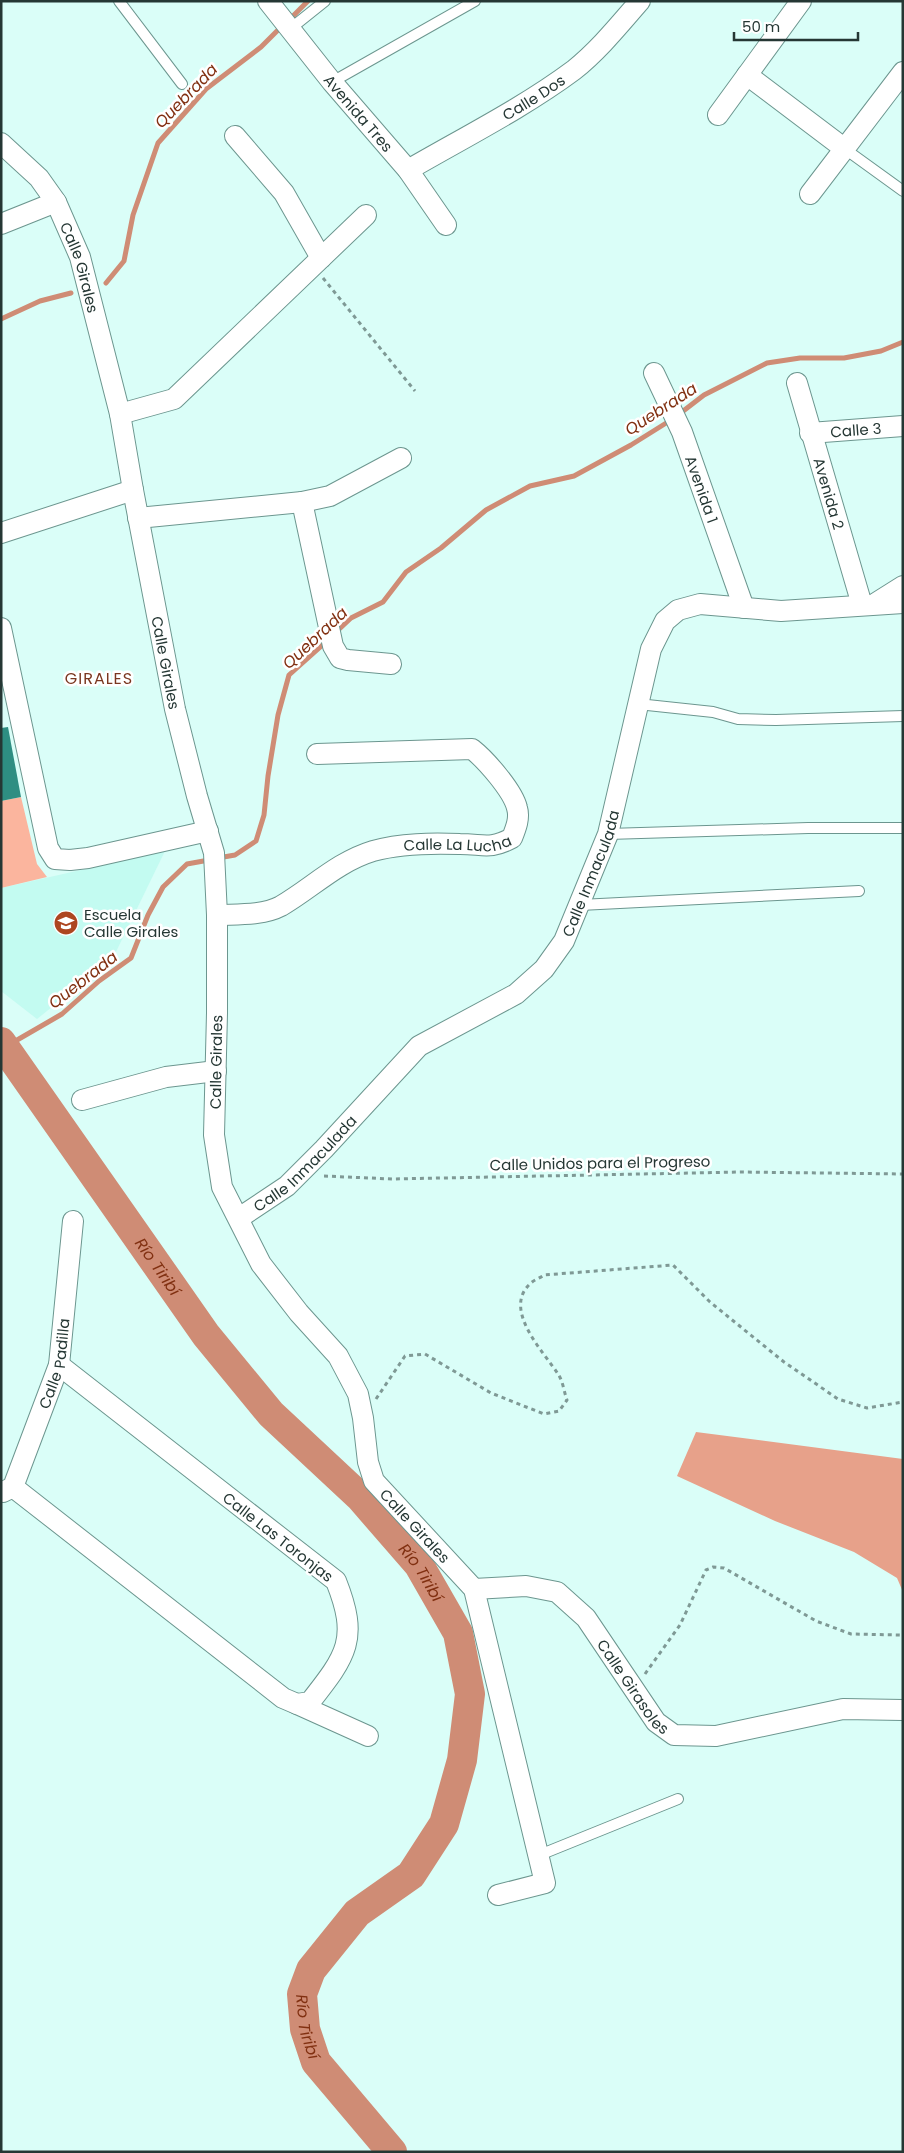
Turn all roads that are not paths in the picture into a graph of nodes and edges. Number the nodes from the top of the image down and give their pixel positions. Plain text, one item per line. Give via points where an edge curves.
1 (119, 1) edge
2 (268, 1) edge
3 (325, 1) edge
4 (475, 1) edge
5 (640, 1) edge
6 (802, 1) edge
7 (290, 29) junction
8 (903, 72) edge
9 (747, 75) junction
10 (332, 82) junction
11 (182, 84) dead end
12 (718, 115) dead end
13 (235, 136) dead end
14 (1, 143) edge
15 (845, 149) junction
16 (408, 170) junction
17 (903, 191) edge
18 (810, 194) dead end
19 (56, 202) junction
20 (366, 215) dead end
21 (1, 224) edge
22 (446, 224) dead end
23 (318, 262) junction
24 (654, 373) dead end
25 (797, 383) dead end
26 (120, 414) junction
27 (903, 426) edge
28 (810, 433) junction
29 (401, 458) dead end
30 (133, 490) junction
31 (302, 502) junction
32 (138, 518) junction
33 (1, 533) edge
34 (903, 586) edge
35 (903, 603) edge
36 (869, 604) junction
37 (744, 608) junction
38 (1, 628) edge
39 (391, 664) dead end
40 (638, 704) junction
41 (903, 716) edge
42 (317, 754) dead end
43 (903, 828) edge
44 (208, 831) junction
45 (608, 834) junction
46 (859, 891) dead end
47 (580, 905) junction
48 (217, 915) junction
49 (216, 1070) junction
50 (82, 1100) dead end
51 (238, 1218) junction
52 (73, 1221) dead end
53 (59, 1365) junction
54 (7, 1490) edge
55 (474, 1589) junction
56 (297, 1704) junction
57 (903, 1710) edge
58 (368, 1736) dead end
59 (678, 1800) dead end
60 (537, 1856) junction
61 (498, 1895) dead end

1 - 11 lane
2 - 7 street, Avenida Tres
3 - 7 lane
4 - 10 lane
5 - 16 street, Calle Dos via 575,69
6 - 9 street
7 - 10 street, Avenida Tres
8 - 15 street
9 - 12 street
9 - 15 street
10 - 16 street, Avenida Tres
13 - 23 street via 284,193
14 - 19 street, Calle Girales via 39,178
15 - 17 lane
15 - 18 street
16 - 22 street, Avenida Tres
19 - 21 street
19 - 26 street, Calle Girales via 80,257
20 - 23 street
23 - 26 street via 174,399
24 - 37 street, Avenida 1 via 682,432
25 - 28 street, Avenida 2
26 - 30 street, Calle Girales
27 - 28 street, Calle 3
28 - 36 street, Avenida 2
29 - 31 street via 330,496
30 - 32 street, Calle Girales
30 - 33 street
31 - 32 street
31 - 39 street via 336,652 340,658 348,660
32 - 44 street, Calle Girales via 175,709
34 - 36 street
35 - 36 street, Calle Inmaculada
36 - 37 street, Calle Inmaculada via 809,610
37 - 40 street, Calle Inmaculada via 700,604 678,610 665,622 651,649
38 - 44 street via 48,848 55,859 88,858
40 - 41 lane via 713,712 738,719
40 - 45 street, Calle Inmaculada
42 - 48 street, Calle La Lucha via 472,749 487,761 517,807 518,822 512,838 497,846 406,845 373,851 341,864 280,906 262,912
43 - 45 lane
44 - 48 street, Calle Girales via 214,853
45 - 47 street, Calle Inmaculada
46 - 47 lane
47 - 51 street, Calle Inmaculada via 564,942 544,969 516,994 419,1046 287,1186
48 - 49 street, Calle Girales
49 - 50 street via 166,1076
49 - 51 street, Calle Girales via 214,1135 222,1187
51 - 55 street, Calle Girales via 261,1264 338,1356 358,1394 374,1481
52 - 53 street, Calle Padilla
53 - 54 street, Calle Padilla
53 - 56 street, Calle Las Toronjas via 336,1581 344,1601 349,1631 345,1652 332,1675 310,1702
54 - 56 street via 283,1698
55 - 57 street, Calle Girasoles via 526,1586 557,1592 586,1618 656,1722 674,1735 716,1736 843,1710
55 - 60 street, Calle Girales
56 - 58 street
59 - 60 lane
60 - 61 street, Calle Girales via 545,1883

